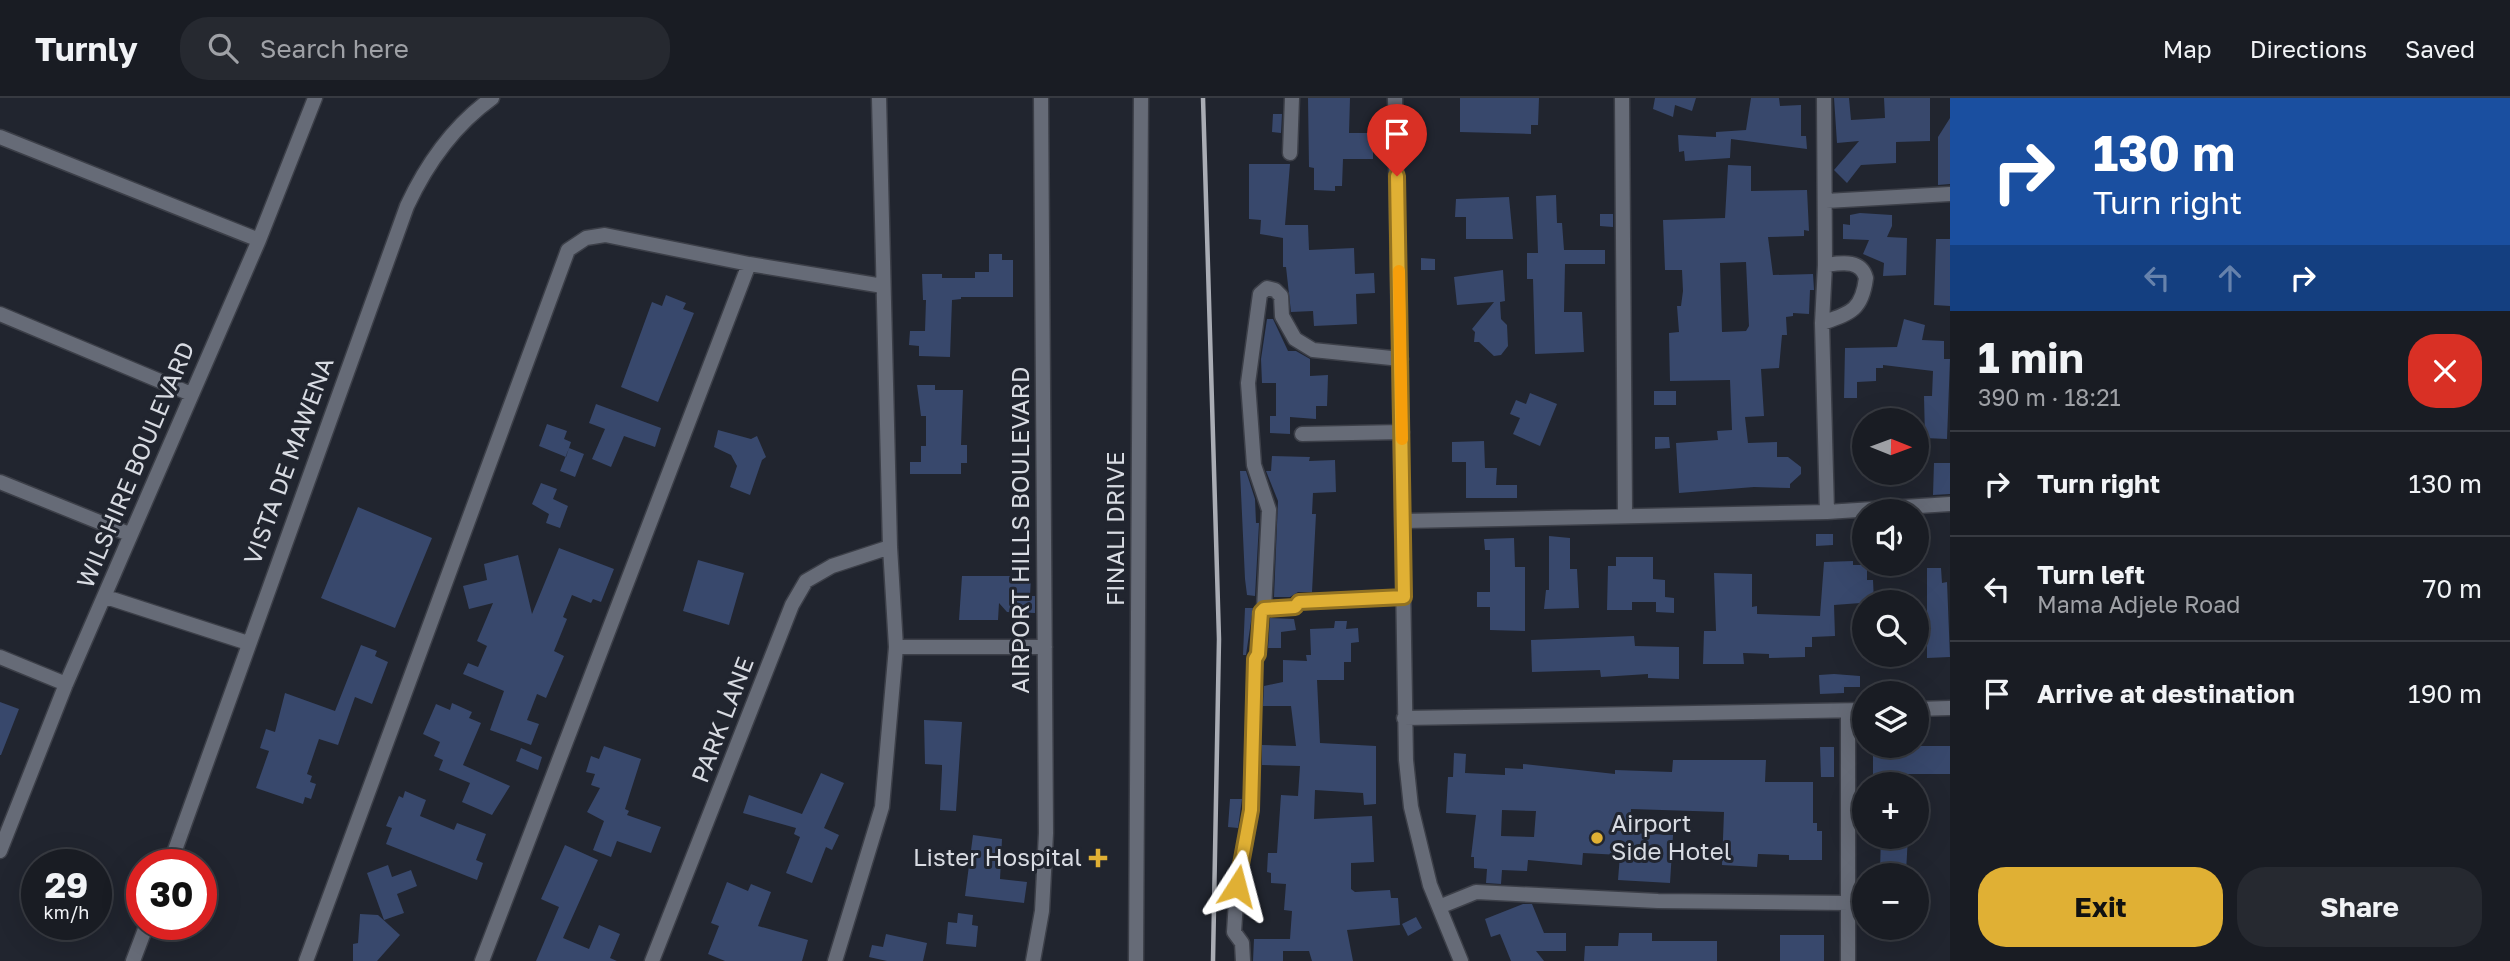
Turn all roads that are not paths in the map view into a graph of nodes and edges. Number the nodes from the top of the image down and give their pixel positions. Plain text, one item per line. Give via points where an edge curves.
1 (315, 98) edge
2 (492, 98) edge
3 (879, 98) edge
4 (1041, 98) edge
5 (1141, 98) edge
6 (1292, 98) edge
7 (1395, 98) edge
8 (1622, 98) edge
9 (1824, 98) edge
10 (0, 137) edge
11 (1290, 153) dead end
12 (1950, 194) edge
13 (1826, 201) junction
14 (259, 240) junction
15 (749, 264) junction
16 (1825, 265) junction
17 (883, 286) junction
18 (0, 314) edge
19 (1822, 323) junction
20 (1401, 359) junction
21 (191, 394) junction
22 (1402, 432) junction
23 (1301, 434) dead end
24 (0, 482) edge
25 (1950, 504) edge
26 (1827, 512) junction
27 (1625, 514) junction
28 (1404, 521) junction
29 (129, 534) junction
30 (890, 547) junction
31 (106, 597) junction
32 (1404, 597) junction
33 (1264, 609) junction
34 (248, 643) junction
35 (896, 647) junction
36 (1045, 647) junction
37 (0, 657) edge
38 (66, 684) junction
39 (1950, 708) edge
40 (1929, 709) edge
41 (1848, 711) junction
42 (1852, 711) edge
43 (1404, 718) junction
44 (4, 829) edge
45 (175, 849) edge
46 (0, 850) edge
47 (1849, 902) junction
48 (1439, 908) junction
49 (141, 940) edge
50 (133, 961) edge
51 (306, 961) edge
52 (482, 961) edge
53 (652, 961) edge
54 (835, 961) edge
55 (1033, 961) edge
56 (1136, 961) edge
57 (1242, 961) edge
58 (1461, 961) edge
59 (1848, 961) edge

1 - 14 street, WILSHIRE BOULEVARD
2 - 34 street, VISTA DE MAWENA via 469,115 438,151 407,206
3 - 17 street
4 - 36 street, AIRPORT HILLS BOULEVARD
5 - 56 street, FINALI DRIVE
6 - 11 street
7 - 20 street
8 - 27 street
9 - 13 street
10 - 14 street
12 - 13 street
13 - 16 street
14 - 21 street, WILSHIRE BOULEVARD
15 - 17 street
15 - 51 street via 605,234 586,238 568,250
15 - 52 street
16 - 19 street
16 - 19 street via 1857,265 1866,278 1858,305 1848,314
17 - 30 street
18 - 21 street
19 - 26 street
20 - 22 street
20 - 33 street via 1302,345 1282,316 1281,296 1267,288 1260,294 1248,383 1256,479 1269,510
21 - 29 street, WILSHIRE BOULEVARD
22 - 23 street
22 - 28 street
24 - 29 street
25 - 26 street
26 - 27 street
27 - 28 street
28 - 32 street
29 - 31 street, WILSHIRE BOULEVARD
30 - 35 street
30 - 53 street, PARK LANE via 832,566 806,581 799,593
31 - 34 street
31 - 38 street, WILSHIRE BOULEVARD
32 - 33 street via 1299,602 1285,609
32 - 43 street
33 - 57 street via 1255,659 1251,810 1234,932 1242,943
34 - 45 street, VISTA DE MAWENA
35 - 36 street
35 - 54 street via 882,807
36 - 55 street, AIRPORT HILLS BOULEVARD via 1046,833 1042,911
37 - 38 street
38 - 44 street, WILSHIRE BOULEVARD
39 - 40 street
41 - 42 street
41 - 43 street
41 - 47 street
43 - 48 street via 1412,807
44 - 46 street, WILSHIRE BOULEVARD
47 - 48 street via 1658,901 1476,892
47 - 59 street
48 - 58 street
49 - 50 street

